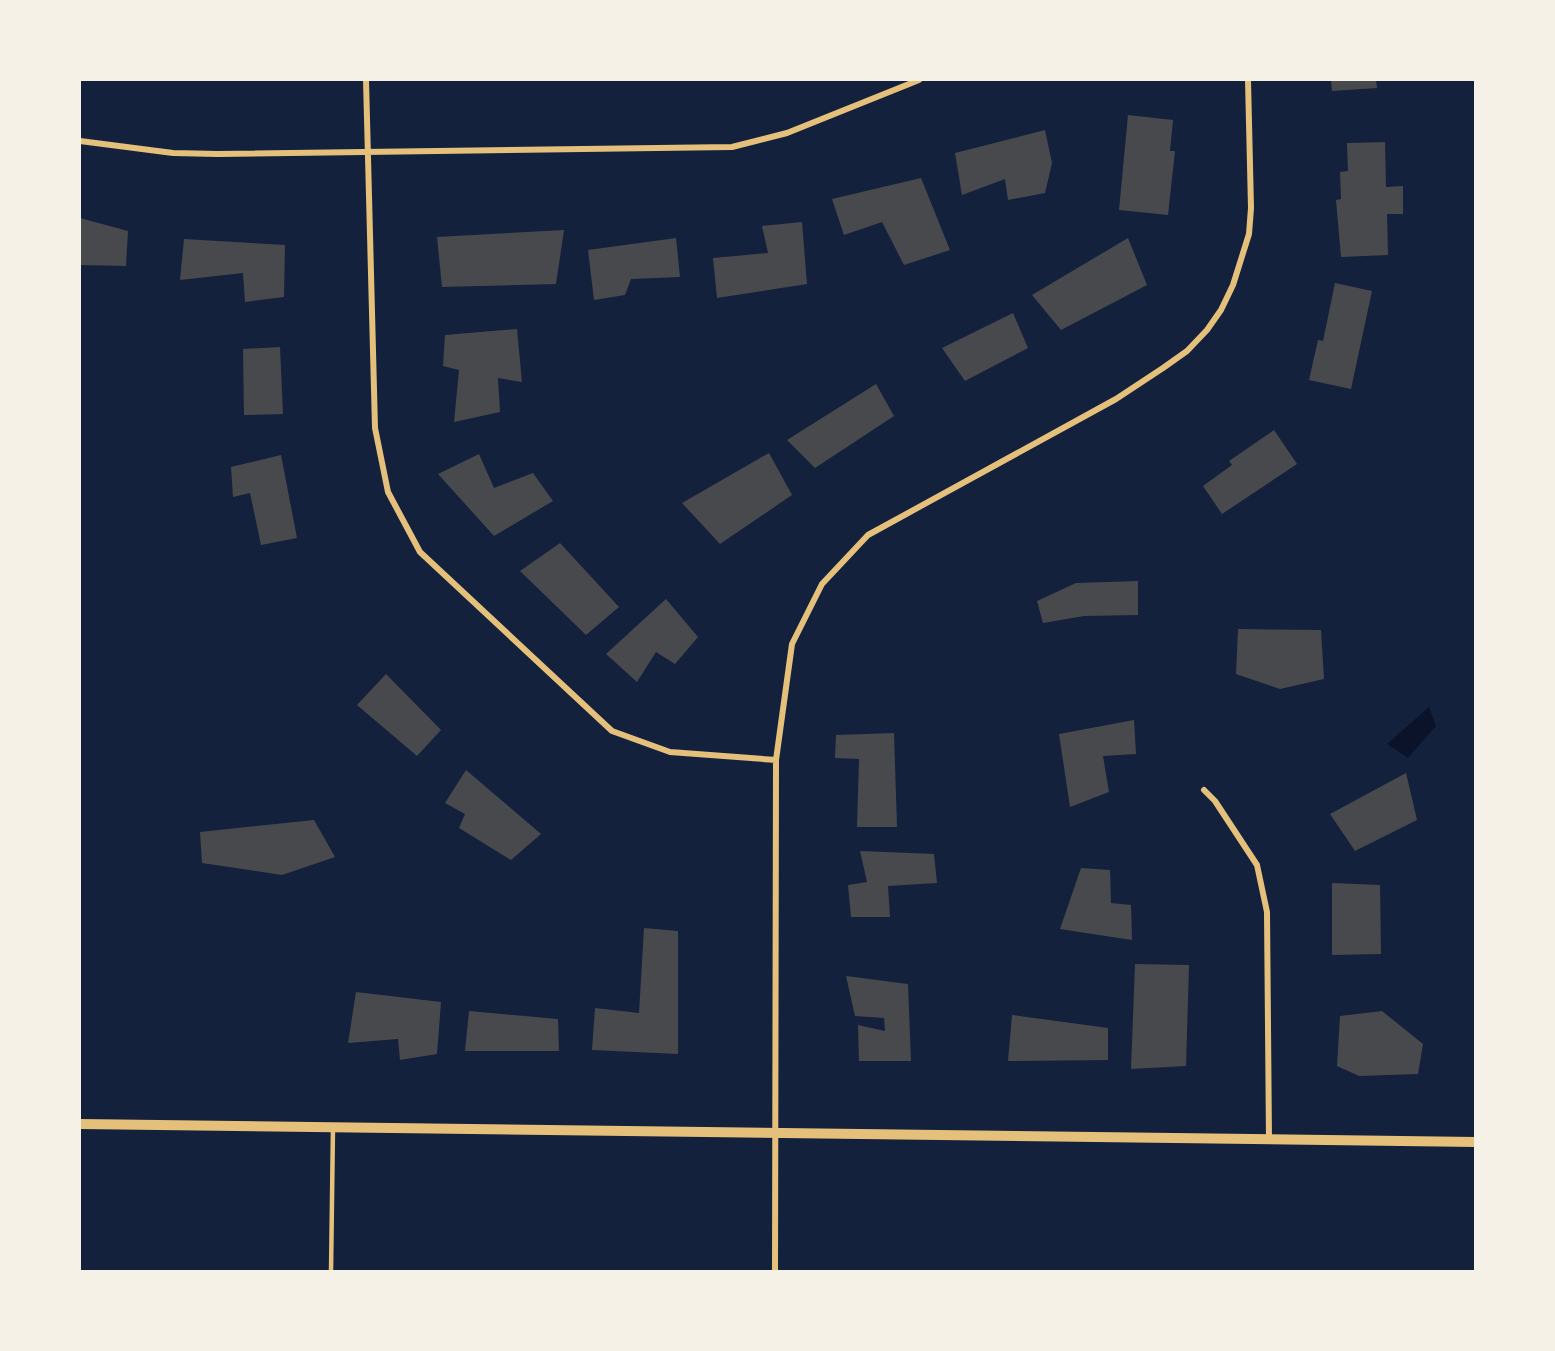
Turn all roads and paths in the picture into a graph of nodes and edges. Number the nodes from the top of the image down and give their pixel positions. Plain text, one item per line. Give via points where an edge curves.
1 (366, 80) edge
2 (918, 80) edge
3 (1248, 80) edge
4 (80, 141) edge
5 (367, 150) junction
6 (776, 760) junction
7 (1204, 790) dead end
8 (80, 1124) edge
9 (333, 1127) junction
10 (776, 1132) junction
11 (1269, 1140) junction
12 (1476, 1142) edge
13 (331, 1272) edge
14 (775, 1272) edge

1 - 5 street
2 - 5 street via 787,133 732,147
3 - 6 street via 1249,234 1221,310 1187,351 1125,393 868,535 822,584 792,644
4 - 5 street via 172,153
5 - 6 street via 375,428 388,492 420,552 612,731 670,752
6 - 10 street
7 - 11 street via 1257,865 1267,912
8 - 9 street
9 - 10 street
9 - 13 lane
10 - 11 street
10 - 14 street
11 - 12 street

